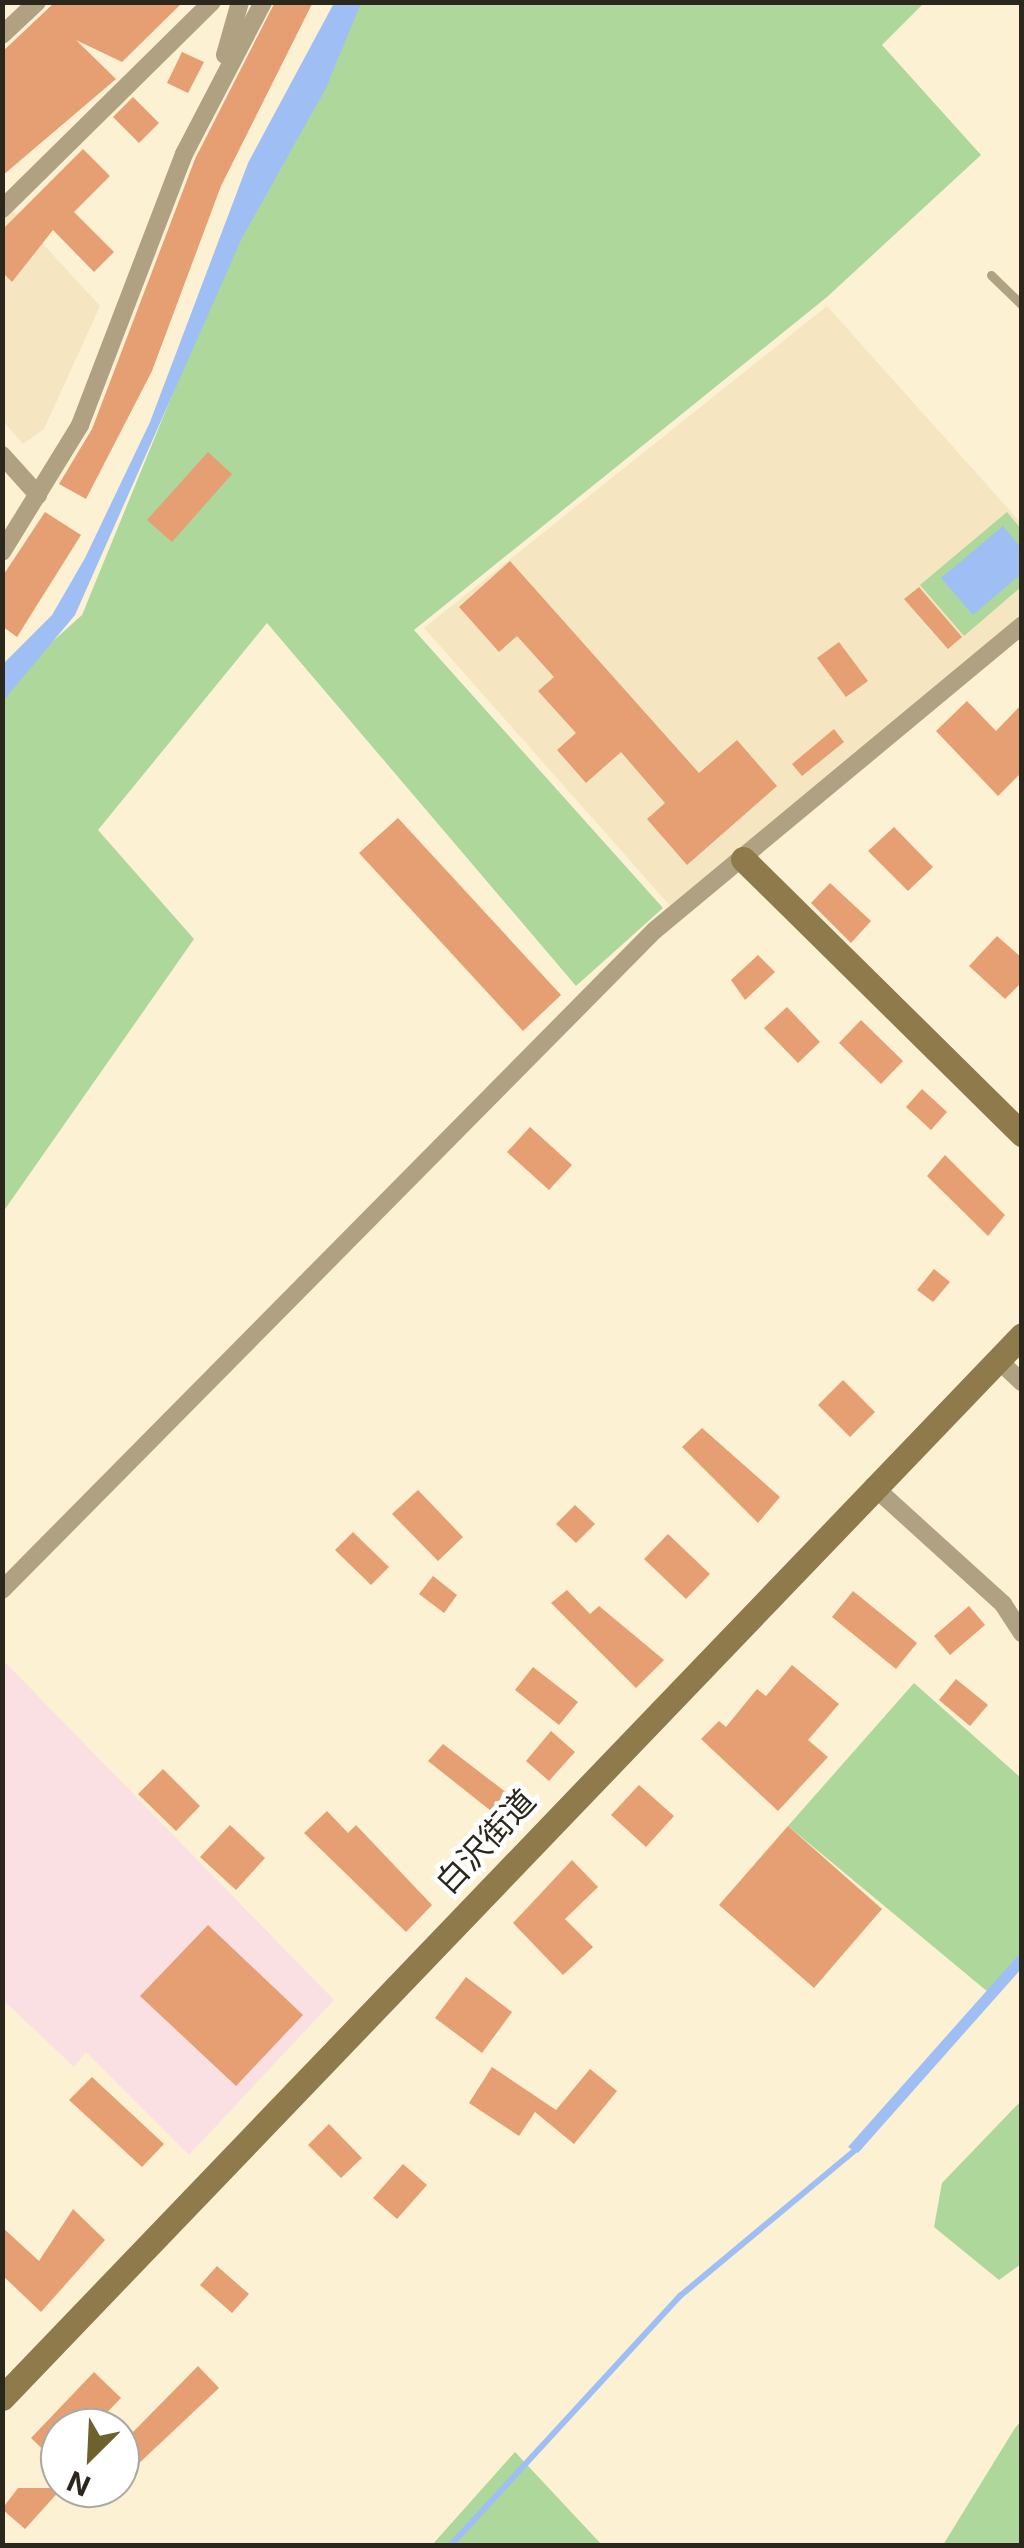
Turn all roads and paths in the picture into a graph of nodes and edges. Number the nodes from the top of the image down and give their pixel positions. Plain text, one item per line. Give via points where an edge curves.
1 (37, 2) edge
2 (212, 2) edge
3 (240, 2) edge
4 (263, 2) edge
5 (2, 35) edge
6 (222, 69) junction
7 (2, 208) edge
8 (992, 274) dead end
9 (1022, 305) edge
10 (2, 454) edge
11 (38, 495) junction
12 (2, 552) edge
13 (1022, 624) edge
14 (743, 859) junction
15 (1022, 1134) edge
16 (1022, 1335) edge
17 (998, 1359) junction
18 (1022, 1382) edge
19 (873, 1486) junction
20 (2, 1590) edge
21 (1022, 1632) edge
22 (2, 2398) edge

1 - 5 street
2 - 7 street
3 - 6 street
4 - 6 street
6 - 11 street via 80,425
8 - 9 lane
10 - 11 street
11 - 12 street
13 - 14 street
14 - 15 main road
14 - 20 street via 655,930
16 - 17 main road, 白沢街道
17 - 18 street
17 - 19 main road, 白沢街道
19 - 21 street
19 - 22 main road, 白沢街道

